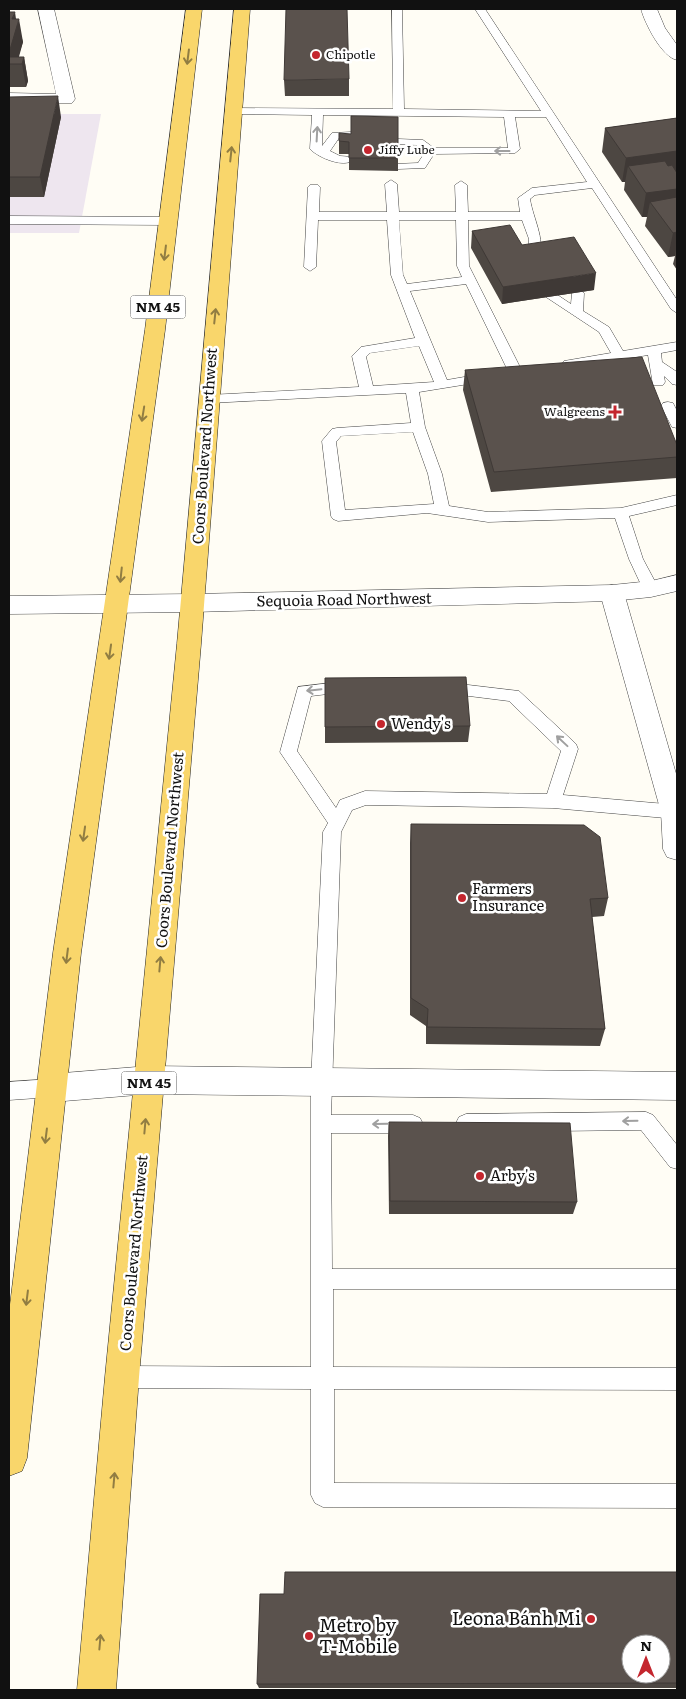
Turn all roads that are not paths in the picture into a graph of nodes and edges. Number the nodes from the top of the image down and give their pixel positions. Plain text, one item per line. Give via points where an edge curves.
1 (46, 9) edge
2 (194, 9) edge
3 (242, 9) edge
4 (397, 9) edge
5 (480, 9) edge
6 (649, 9) edge
7 (677, 55) edge
8 (9, 98) edge
9 (235, 111) junction
10 (318, 112) junction
11 (399, 112) junction
12 (509, 114) junction
13 (550, 114) junction
14 (351, 138) edge
15 (398, 138) edge
16 (324, 150) junction
17 (431, 151) junction
18 (349, 162) edge
19 (398, 163) edge
20 (391, 184) dead end
21 (596, 184) junction
22 (461, 185) dead end
23 (314, 187) dead end
24 (313, 216) junction
25 (394, 216) junction
26 (462, 216) junction
27 (527, 216) junction
28 (9, 220) edge
29 (168, 221) junction
30 (533, 260) edge
31 (310, 267) dead end
32 (470, 280) junction
33 (402, 288) junction
34 (578, 293) edge
35 (552, 296) edge
36 (677, 309) edge
37 (577, 312) junction
38 (423, 341) junction
39 (677, 346) edge
40 (654, 350) junction
41 (619, 356) junction
42 (656, 364) junction
43 (560, 366) edge
44 (677, 381) edge
45 (658, 382) dead end
46 (442, 384) junction
47 (412, 388) junction
48 (366, 391) junction
49 (209, 399) junction
50 (668, 406) dead end
51 (677, 424) edge
52 (418, 427) junction
53 (677, 500) edge
54 (442, 510) junction
55 (621, 513) junction
56 (677, 583) edge
57 (651, 589) junction
58 (612, 593) junction
59 (192, 603) junction
60 (118, 604) junction
61 (9, 605) edge
62 (358, 685) edge
63 (425, 686) edge
64 (553, 801) junction
65 (675, 812) edge
66 (337, 823) junction
67 (677, 850) edge
68 (149, 1080) junction
69 (321, 1082) junction
70 (677, 1086) edge
71 (52, 1088) junction
72 (9, 1092) edge
73 (321, 1124) junction
74 (677, 1160) edge
75 (322, 1279) junction
76 (677, 1279) edge
77 (122, 1377) junction
78 (322, 1378) junction
79 (677, 1379) edge
80 (9, 1458) edge
81 (677, 1496) edge
82 (96, 1690) edge

1 - 8 street via 66,99
2 -> 29 main road, NM 45
3 - 9 main road, Coors Boulevard Northwest / NM 45
4 - 11 lane
5 - 13 lane
6 - 7 street via 651,19
9 - 10 lane
49 -> 9 main road, Coors Boulevard Northwest / NM 45
10 - 11 lane
16 -> 10 lane via 316,149
11 - 12 lane
12 - 13 lane
12 -> 17 lane via 514,149 511,151
13 - 21 lane
14 - 16 lane via 337,141
15 - 17 lane via 419,142
16 - 18 lane via 337,165
17 - 19 lane via 421,166
20 - 25 lane
21 - 27 lane via 532,192 524,198
21 - 36 lane
22 - 26 lane
23 - 24 lane
24 - 25 lane
24 - 31 lane
25 - 26 lane
25 - 33 lane via 397,275
26 - 27 lane
26 - 32 lane via 463,266
27 - 30 lane via 539,242
28 - 29 lane
29 -> 60 main road, NM 45
32 - 33 lane
32 - 46 lane via 521,372
33 - 38 lane
34 - 37 lane
35 - 37 lane
37 - 41 lane via 604,330
38 - 46 lane
38 - 48 lane via 366,350 360,356
39 - 40 lane
40 - 41 lane
40 - 42 lane
41 - 43 lane
42 - 44 lane
42 - 45 lane
46 - 47 lane
47 - 48 lane
47 - 52 lane
48 - 49 lane
49 - 59 main road, Coors Boulevard Northwest / NM 45
50 - 51 lane
52 - 54 lane via 435,474
52 - 54 lane via 337,432 329,440 338,516 427,508
53 - 55 lane
54 - 55 lane via 488,517
55 - 57 lane via 636,559
56 - 57 street, Sequoia Road Northwest
57 - 58 street, Sequoia Road Northwest
58 - 59 street, Sequoia Road Northwest
58 - 65 street
59 - 60 street, Sequoia Road Northwest
68 -> 59 main road, Coors Boulevard Northwest / NM 45
60 - 61 street, Sequoia Road Northwest
60 -> 71 main road, NM 45 via 67,952
62 -> 66 lane via 304,691 288,752
64 -> 63 lane via 570,749 514,695
64 - 65 lane
64 - 66 lane via 365,798 346,805
65 - 67 street
66 - 69 lane via 332,832
68 - 69 street
68 - 71 street
77 -> 68 main road, Coors Boulevard Northwest / NM 45
69 - 70 street
69 - 73 lane
71 - 72 lane
71 -> 80 main road, NM 45
74 -> 73 lane via 646,1121
73 - 75 lane
75 - 76 lane
75 - 78 lane
77 - 78 lane
82 -> 77 main road, Coors Boulevard Northwest / NM 45
78 - 79 lane
78 - 81 lane via 322,1495

